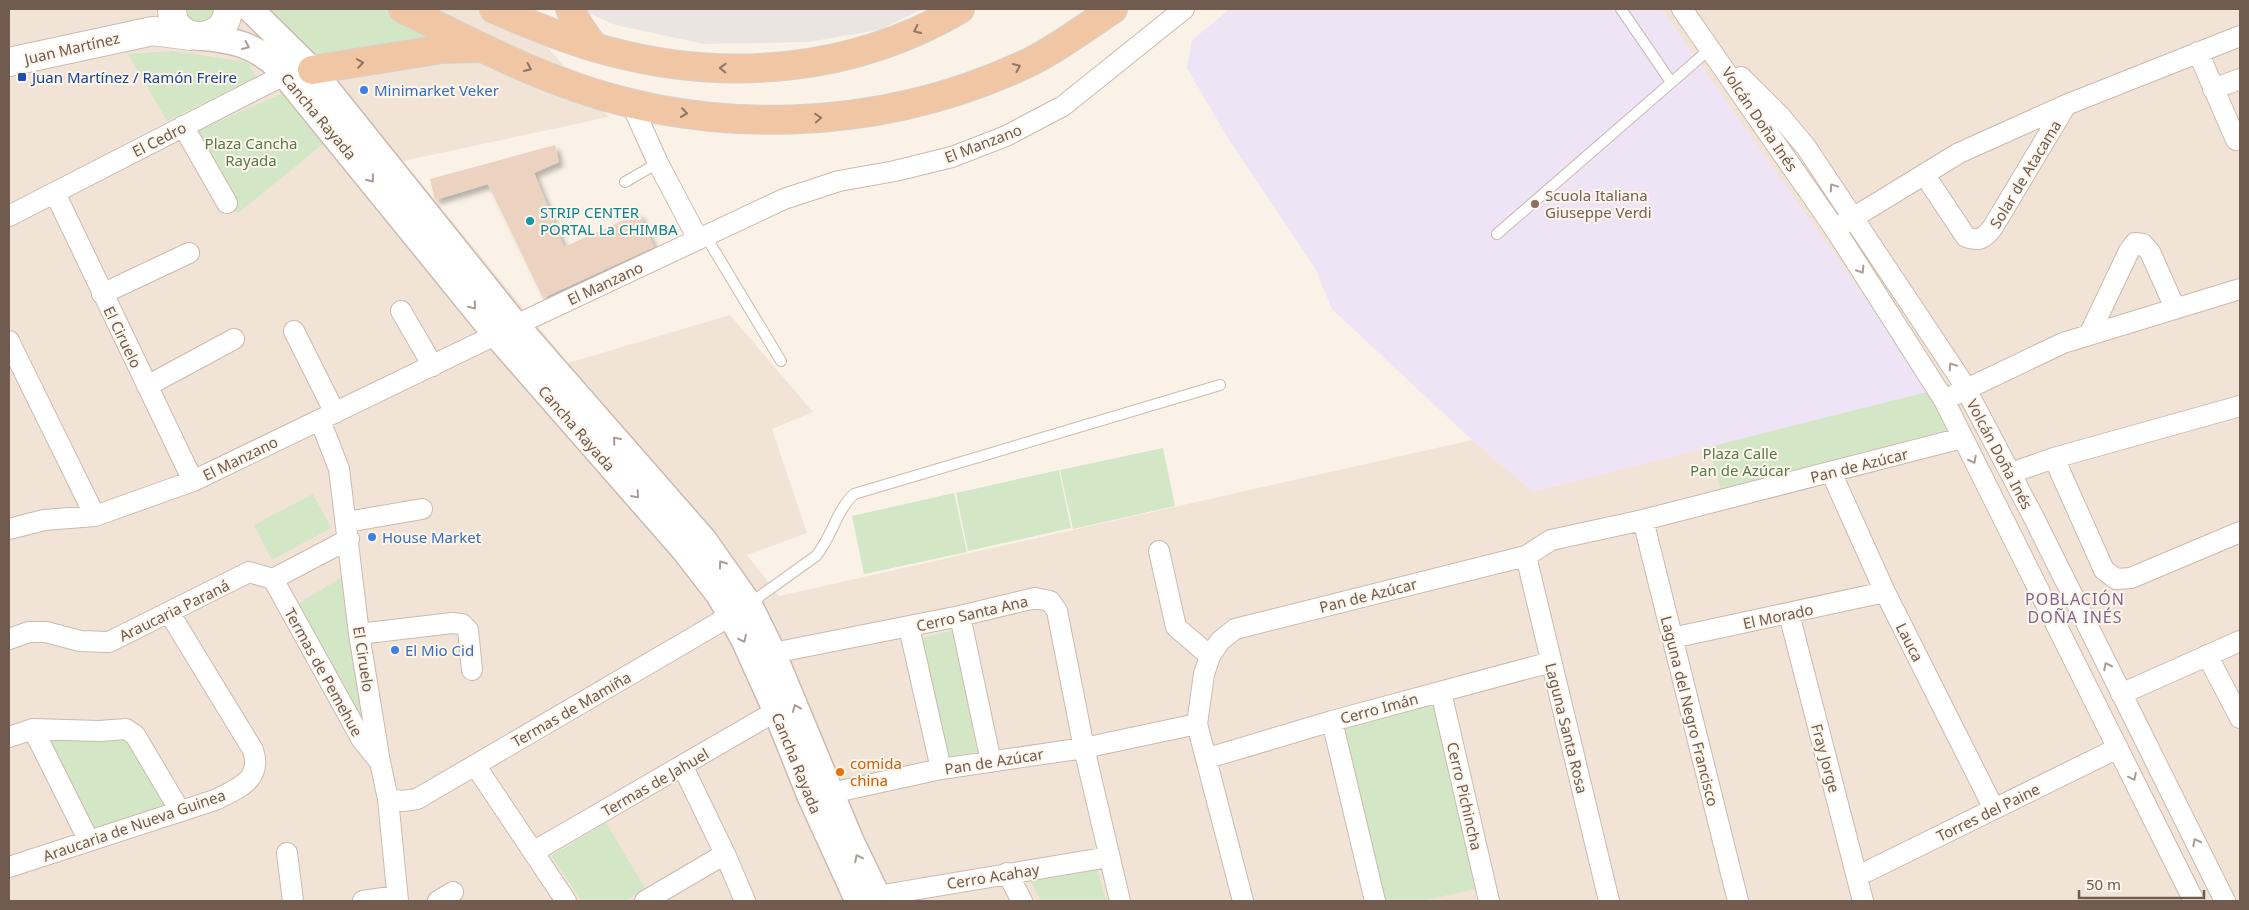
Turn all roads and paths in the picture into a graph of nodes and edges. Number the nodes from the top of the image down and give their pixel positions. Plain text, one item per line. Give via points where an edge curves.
1 (166, 9) edge
2 (172, 9) edge
3 (228, 9) edge
4 (250, 9) edge
5 (403, 9) edge
6 (494, 9) edge
7 (570, 9) edge
8 (960, 9) edge
9 (1113, 9) edge
10 (1184, 9) edge
11 (1621, 9) edge
12 (1682, 9) edge
13 (134, 34) junction
14 (195, 36) junction
15 (2240, 36) edge
16 (594, 47) junction
17 (484, 48) junction
18 (1711, 48) junction
19 (2198, 52) junction
20 (9, 62) edge
21 (312, 70) junction
22 (284, 75) junction
23 (2240, 79) edge
24 (1671, 82) junction
25 (2213, 89) junction
26 (631, 103) junction
27 (2066, 105) junction
28 (183, 126) junction
29 (2236, 140) dead end
30 (658, 163) junction
31 (1924, 174) junction
32 (625, 182) dead end
33 (55, 193) junction
34 (228, 203) dead end
35 (9, 216) edge
36 (1853, 218) junction
37 (1835, 229) junction
38 (1497, 234) dead end
39 (702, 237) junction
40 (189, 253) dead end
41 (2240, 289) edge
42 (102, 294) junction
43 (2175, 308) junction
44 (401, 311) dead end
45 (506, 330) junction
46 (294, 331) dead end
47 (2089, 335) junction
48 (234, 339) dead end
49 (9, 341) edge
50 (781, 361) dead end
51 (433, 366) junction
52 (1220, 385) dead end
53 (147, 386) junction
54 (1966, 389) junction
55 (1944, 400) junction
56 (2240, 406) edge
57 (327, 416) junction
58 (1962, 438) junction
59 (2054, 458) junction
60 (1831, 472) junction
61 (2011, 474) junction
62 (193, 481) junction
63 (422, 509) dead end
64 (95, 516) junction
65 (1643, 520) junction
66 (9, 529) edge
67 (348, 530) junction
68 (2240, 532) edge
69 (1160, 551) dead end
70 (1526, 556) junction
71 (273, 579) junction
72 (1885, 592) junction
73 (740, 610) junction
74 (170, 614) junction
75 (1789, 614) junction
76 (960, 616) junction
77 (909, 626) junction
78 (359, 634) junction
79 (1672, 638) junction
80 (9, 639) edge
81 (2240, 641) edge
82 (773, 653) junction
83 (2207, 655) junction
84 (1210, 656) junction
85 (1551, 662) junction
86 (472, 670) dead end
87 (1441, 692) junction
88 (2121, 694) junction
89 (776, 711) junction
90 (2240, 718) edge
91 (1332, 721) junction
92 (1197, 724) junction
93 (33, 729) junction
94 (9, 737) edge
95 (1084, 748) junction
96 (2118, 748) junction
97 (1208, 758) junction
98 (380, 762) junction
99 (991, 762) junction
100 (475, 765) junction
101 (683, 767) junction
102 (941, 769) junction
103 (831, 793) junction
104 (388, 799) junction
105 (1994, 809) junction
106 (180, 811) junction
107 (89, 841) junction
108 (533, 852) junction
109 (287, 853) dead end
110 (726, 854) junction
111 (1109, 857) junction
112 (9, 867) edge
113 (1008, 873) junction
114 (1858, 876) junction
115 (398, 899) edge
116 (869, 900) edge
117 (293, 901) edge
118 (363, 901) edge
119 (566, 901) edge
120 (645, 901) edge
121 (745, 901) edge
122 (1022, 901) edge
123 (1120, 901) edge
124 (1243, 901) edge
125 (1374, 901) edge
126 (1489, 901) edge
127 (1609, 901) edge
128 (1738, 901) edge
129 (1863, 901) edge
130 (2194, 901) edge
131 (2225, 901) edge

1 - 13 main road, Juan Martínez
2 - 14 main road via 178,27
3 - 14 main road via 221,27 207,36
4 - 21 street, Cancha Rayada
5 - 17 highway
6 - 16 highway
7 - 16 highway
8 -> 16 highway via 868,50 796,65 752,69 692,66 636,58
26 -> 9 highway via 698,115 769,120 856,115 895,108 972,86 1026,64
10 - 39 street, El Manzano via 1063,106 1013,132 942,159 812,189
11 - 24 lane
12 - 18 street, Volcán Doña Inés
13 - 14 main road, Juan Martínez via 160,30
13 - 20 main road, Juan Martínez
14 -> 22 street, Cancha Rayada via 230,39 246,45 271,61
15 - 19 street, Solar de Atacama
21 -> 17 highway via 442,49
17 -> 26 highway via 551,78
18 - 24 lane
36 -> 18 street, Volcán Doña Inés via 1806,147 1780,116
18 - 37 street, Volcán Doña Inés
19 - 25 street
19 - 27 street, Solar de Atacama
21 - 22 street, El Cedro
21 - 45 street, Cancha Rayada
22 - 28 street, El Cedro
22 -> 45 street, Cancha Rayada
23 - 25 street
24 - 38 lane
25 - 29 street
26 - 30 street
27 - 31 street, Solar de Atacama via 1958,153
27 - 31 street, Solar de Atacama via 1993,227 1981,239 1975,241 1966,237
28 - 33 street, El Cedro
28 - 34 street
30 - 32 lane
30 - 39 street
31 - 36 street, Solar de Atacama
33 - 35 street, El Cedro
33 - 42 street, El Ciruelo
36 - 37 street, Solar de Atacama
54 -> 36 street, Volcán Doña Inés
37 -> 55 street, Volcán Doña Inés
39 - 45 street, El Manzano
39 - 50 lane
40 - 42 street
41 - 43 street
42 - 53 street, El Ciruelo
43 - 47 street
43 - 47 street via 2150,252 2144,244 2135,243
44 - 51 street
45 - 51 street, El Manzano
45 - 73 street, Cancha Rayada via 704,540
46 - 57 street, El Ciruelo
47 - 54 street via 2063,343
48 - 53 street
49 - 64 street
51 - 57 street, El Manzano
52 - 73 lane via 854,494 845,502 816,556
53 - 62 street, El Ciruelo
54 - 55 street
54 - 61 street, Volcán Doña Inés
55 - 58 street, Volcán Doña Inés
56 - 59 street
57 - 62 street, El Manzano
57 - 67 street, El Ciruelo
58 - 60 street, Pan de Azúcar
58 -> 96 street, Volcán Doña Inés
59 - 61 street
59 - 68 street via 2104,570 2116,579 2131,578
60 - 65 street, Pan de Azúcar
60 - 72 street, Lauca
88 -> 61 street, Volcán Doña Inés
62 - 64 street, El Manzano
63 - 67 street
64 - 66 street, El Manzano via 44,520
65 - 70 street, Pan de Azúcar via 1551,540
65 - 79 street, Laguna del Negro Francisco
67 - 71 street
67 - 78 street, El Ciruelo
69 - 84 street via 1176,627
70 - 84 street, Pan de Azúcar via 1235,629 1220,641
70 - 85 street, Laguna Santa Rosa
71 - 74 street, Araucaria Paraná via 249,572
71 - 98 street, Termas de Pemehue via 362,740
72 - 75 street, El Morado
72 - 105 street, Lauca
73 - 82 street, Cancha Rayada
73 -> 89 street, Cancha Rayada
73 - 100 street, Termas de Mamiña
74 - 80 street, Araucaria Paraná via 109,642 80,641 38,632
74 - 106 street, Araucaria de Nueva Guinea via 253,750 257,762 243,786 215,800
75 - 79 street, El Morado
75 - 114 street, Fray Jorge
76 - 77 street, Cerro Santa Ana
76 - 95 street, Cerro Santa Ana via 1035,598 1054,605
76 - 99 street
77 - 82 street, Cerro Santa Ana
77 - 102 street
78 - 86 street via 452,622 462,624 468,630
78 - 98 street, El Ciruelo
79 - 128 street, Laguna del Negro Francisco
81 - 83 street
103 -> 82 street, Cancha Rayada
83 - 88 street
83 - 90 street
84 - 92 street, Pan de Azúcar via 1204,674
85 - 87 street, Cerro Imán
85 - 127 street, Laguna Santa Rosa
87 - 91 street, Cerro Imán
87 - 126 street, Cerro Pichincha
131 -> 88 street, Volcán Doña Inés
89 - 101 street, Termas de Jahuel
89 - 116 street, Cancha Rayada via 810,796
91 - 97 street, Cerro Imán
91 - 125 street
92 - 95 street, Pan de Azúcar
92 - 97 street
93 - 94 street
93 - 106 street via 126,729 135,735
93 - 107 street
95 - 99 street, Pan de Azúcar
95 - 111 street
96 - 105 street, Torres del Paine
96 -> 130 street, Volcán Doña Inés
97 - 124 street
98 - 104 street, El Ciruelo
99 - 102 street, Pan de Azúcar
100 - 104 street, Termas de Mamiña via 416,799
100 - 108 street
101 - 108 street, Termas de Jahuel
101 - 110 street
102 - 103 street, Pan de Azúcar
116 -> 103 street, Cancha Rayada
104 - 115 street, El Ciruelo
105 - 114 street, Torres del Paine
106 - 107 street, Araucaria de Nueva Guinea
107 - 112 street, Araucaria de Nueva Guinea
108 - 119 street
109 - 117 street
110 - 120 street
110 - 121 street
111 - 113 street, Cerro Acahay
111 - 123 street
113 - 116 street, Cerro Acahay
113 - 122 street
114 - 129 street, Fray Jorge
115 - 118 street

